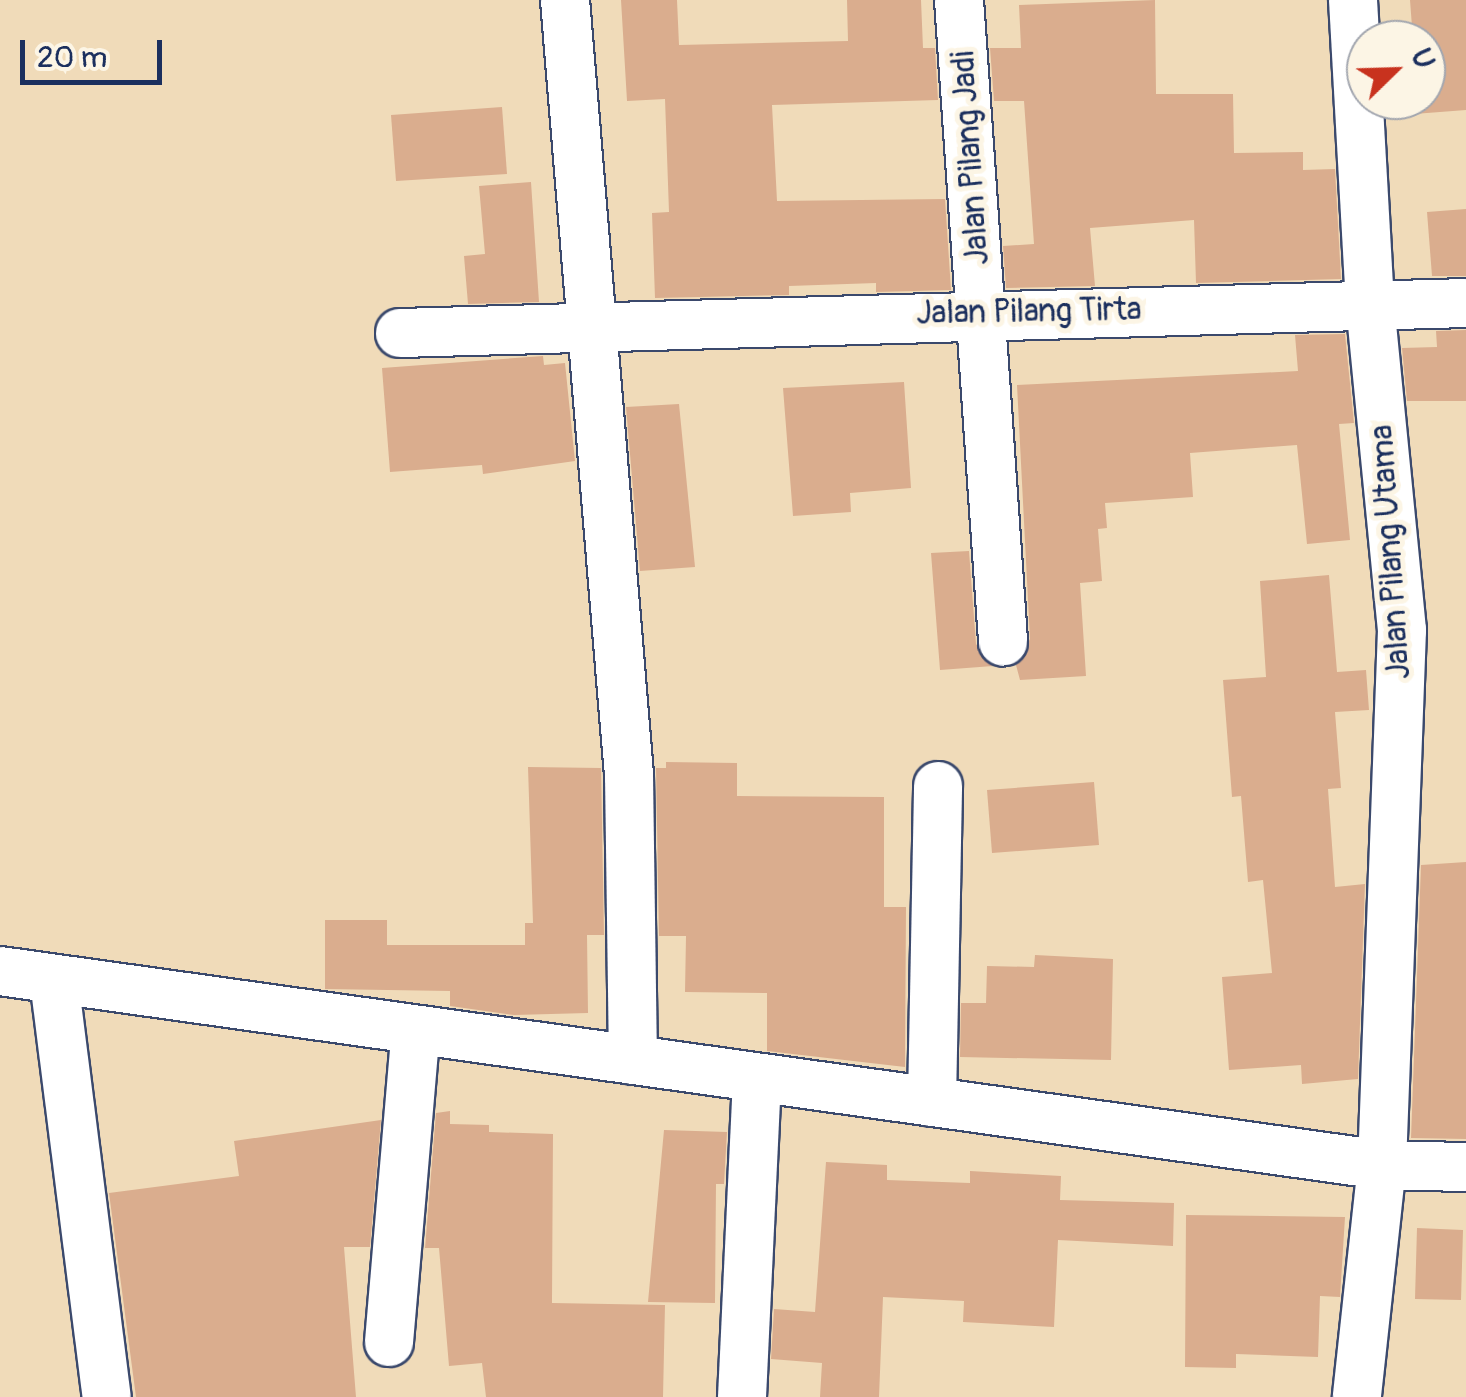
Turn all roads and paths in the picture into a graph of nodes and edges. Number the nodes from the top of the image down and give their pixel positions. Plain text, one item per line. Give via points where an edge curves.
1 (565, 0) edge
2 (958, 0) edge
3 (1353, 0) edge
4 (1466, 303) edge
5 (1370, 304) junction
6 (983, 315) junction
7 (592, 326) junction
8 (400, 332) dead end
9 (1003, 641) dead end
10 (938, 786) dead end
11 (0, 970) edge
12 (54, 980) junction
13 (416, 1030) junction
14 (632, 1060) junction
15 (757, 1078) junction
16 (932, 1102) junction
17 (1382, 1165) junction
18 (1466, 1167) edge
19 (390, 1342) dead end
20 (106, 1397) edge
21 (742, 1397) edge
22 (1358, 1397) edge

1 - 7 street
2 - 6 street, Jalan Pilang Jadi
3 - 5 street, Jalan Pilang Utama
4 - 5 street, Jalan Pilang Tirta
5 - 6 street, Jalan Pilang Tirta
5 - 17 street, Jalan Pilang Utama via 1402,630
6 - 7 street, Jalan Pilang Tirta
6 - 9 street, Jalan Pilang Jadi
7 - 8 street, Jalan Pilang Tirta
7 - 14 street via 629,775
10 - 16 street
11 - 12 street
12 - 13 street
12 - 20 street
13 - 14 street
13 - 19 street
14 - 15 street
15 - 16 street
15 - 21 street
16 - 17 street
17 - 18 street
17 - 22 street, Jalan Pilang Utama

